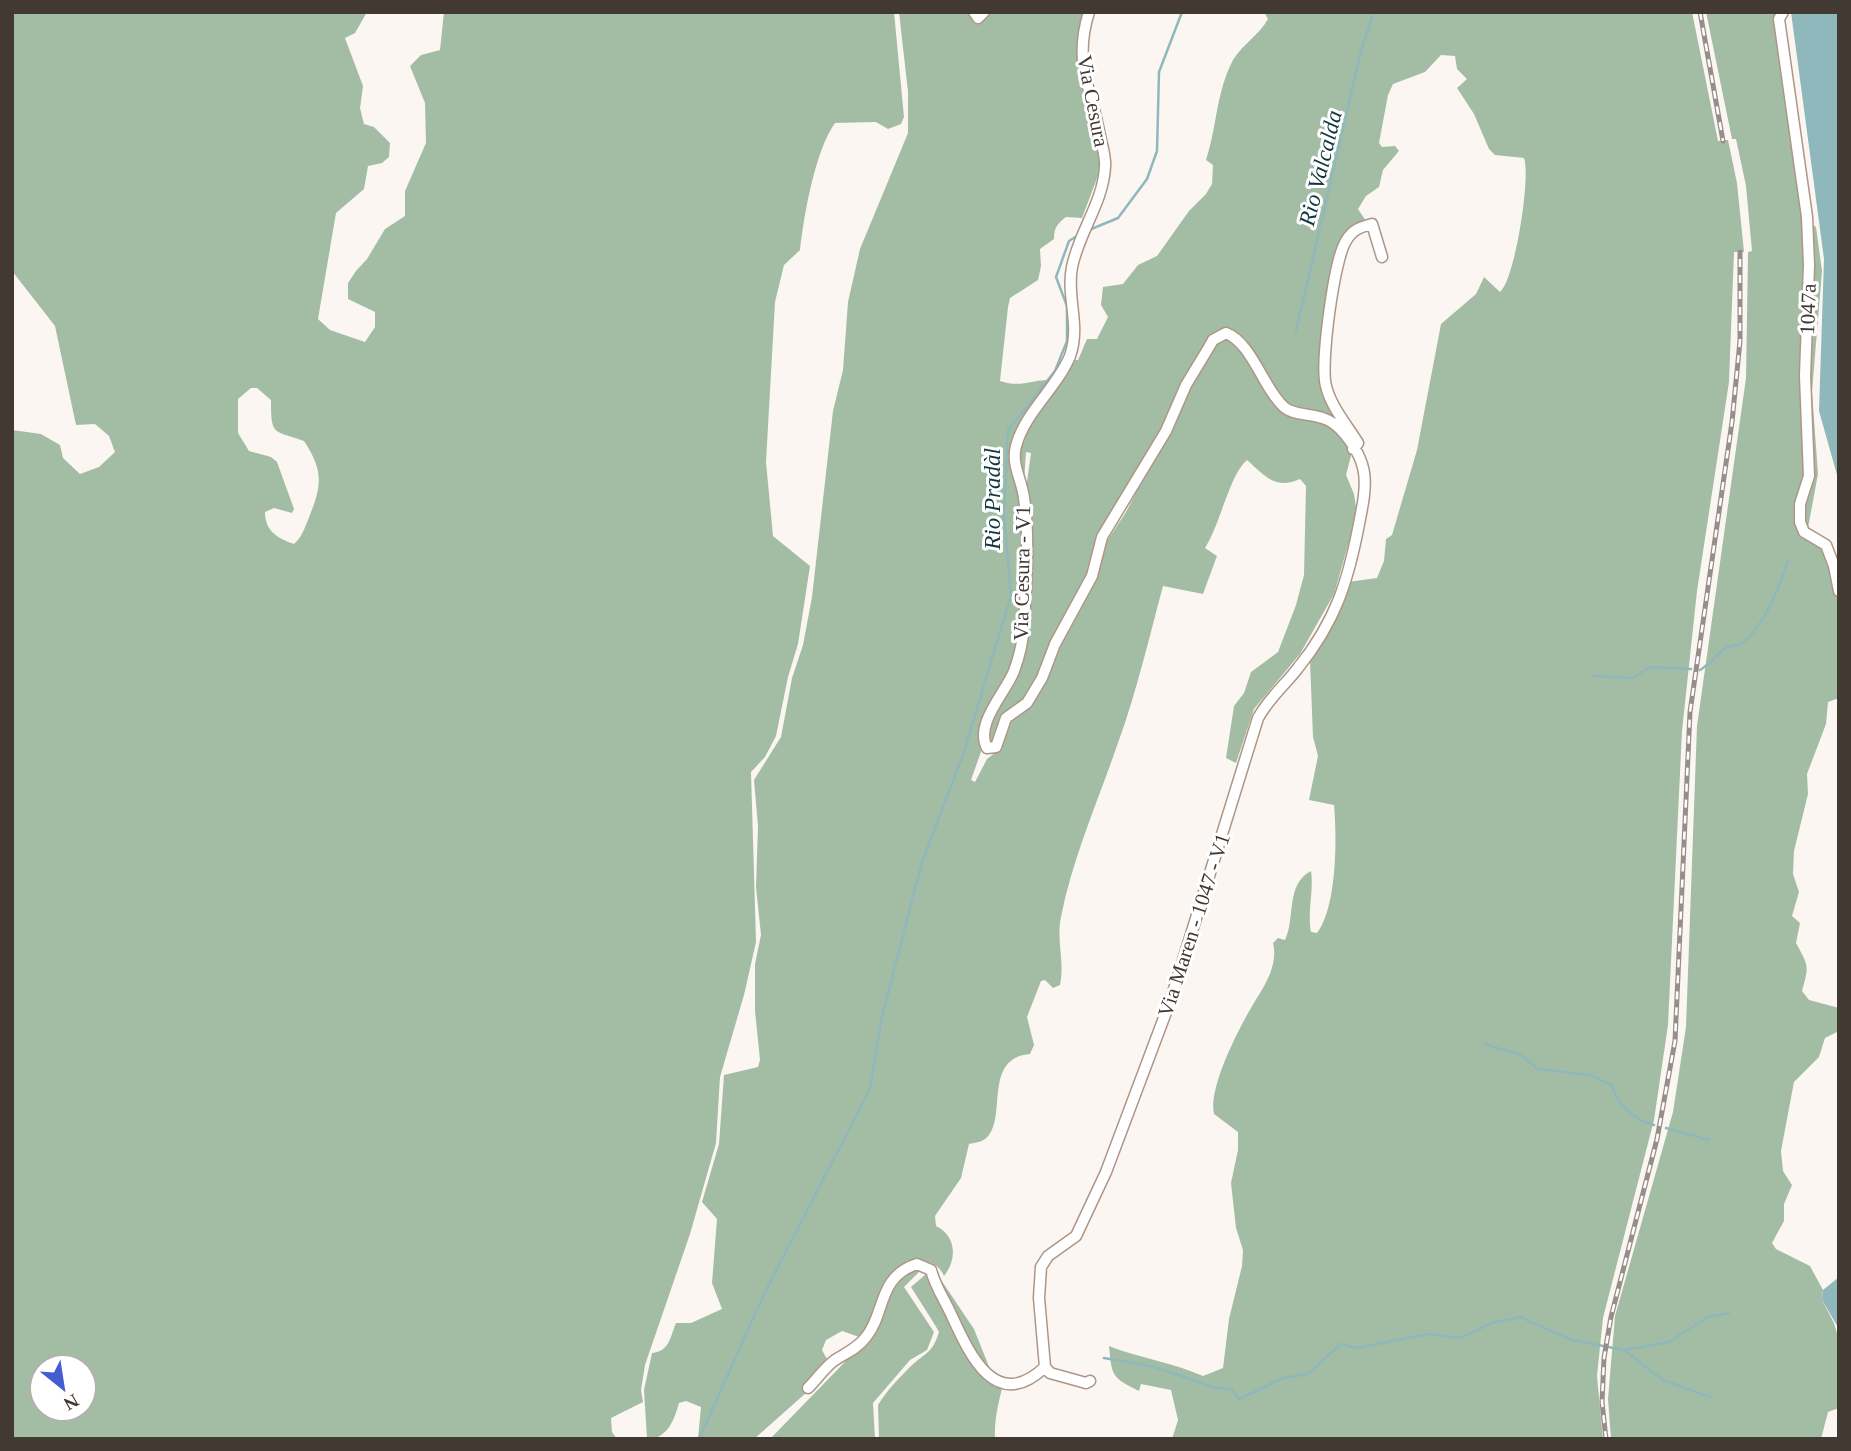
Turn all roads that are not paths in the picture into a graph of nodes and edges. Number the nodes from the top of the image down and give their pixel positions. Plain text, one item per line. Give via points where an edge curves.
1 (974, 12) edge
2 (984, 12) edge
3 (1089, 12) edge
4 (1783, 12) edge
5 (1085, 235) joint
6 (1382, 257) dead end
7 (1353, 449) junction
8 (1839, 591) edge
9 (1045, 1367) junction
10 (1090, 1381) dead end
11 (808, 1388) dead end

1 - 2 street via 978,18
3 - 5 street, Via Cesura via 1081,60 1096,108 1106,166
4 - 8 street, 1047a via 1779,19 1807,217 1809,265 1805,376 1809,476 1800,522 1804,533 1826,545
5 - 7 street, Via Cesura - V1 via 1072,267 1075,336 1069,357 1016,445 1015,465 1026,524 1022,649 986,724 987,748 996,747 1006,718 1032,698 1055,643 1092,576 1101,537 1166,431 1213,340 1226,333 1238,340 1284,407 1329,420
6 - 7 street via 1372,224 1357,228 1345,242 1334,278 1324,379 1329,396 1359,443
7 - 9 street, Via Maren - 1047 - V1 via 1367,482 1347,585 1298,668 1258,718 1171,999 1106,1172 1076,1236 1048,1256 1041,1267 1038,1298
9 - 10 street via 1050,1373
9 - 11 street via 1020,1383 1003,1383 986,1374 976,1365 931,1270 922,1264 897,1274 879,1303 875,1324 866,1338

